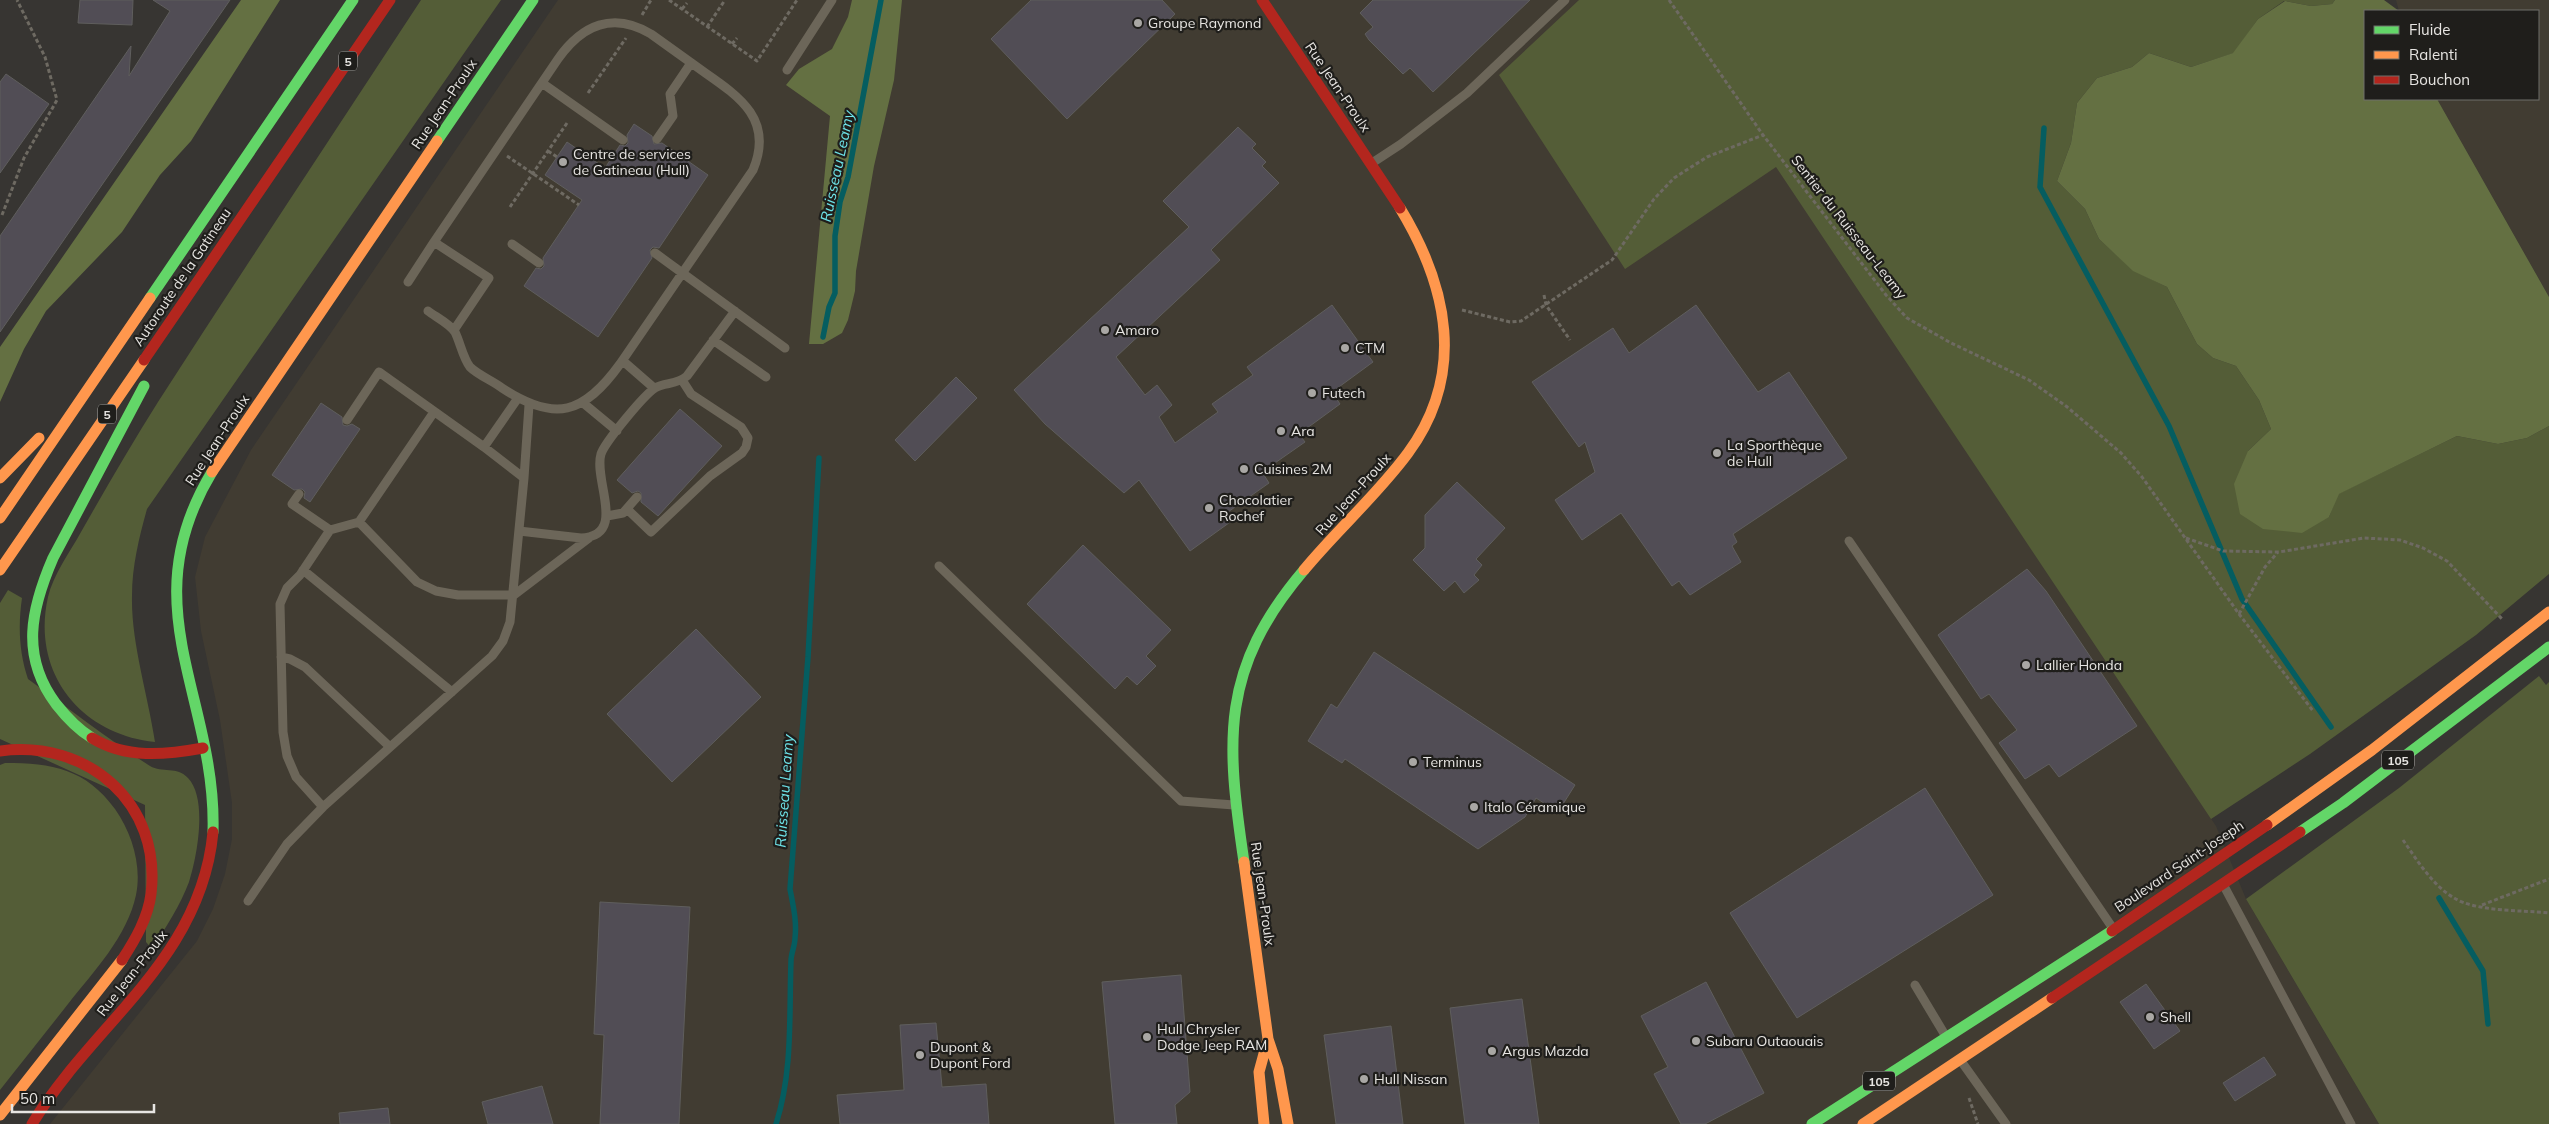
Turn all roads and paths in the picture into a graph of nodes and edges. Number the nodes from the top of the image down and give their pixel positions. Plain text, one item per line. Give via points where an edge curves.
1 (17, 0) edge
2 (353, 0) edge
3 (390, 0) edge
4 (533, 0) edge
5 (651, 0) edge
6 (669, 0) edge
7 (725, 0) edge
8 (798, 0) edge
9 (832, 0) edge
10 (1262, 0) edge
11 (1565, 0) edge
12 (1669, 0) edge
13 (687, 3) dead end
14 (682, 9) junction
15 (642, 14) dead end
16 (707, 27) junction
17 (626, 37) dead end
18 (737, 38) dead end
19 (732, 44) junction
20 (691, 63) junction
21 (787, 70) dead end
22 (542, 83) junction
23 (588, 93) dead end
24 (567, 123) dead end
25 (1763, 135) junction
26 (657, 139) dead end
27 (623, 140) dead end
28 (548, 151) junction
29 (507, 156) dead end
30 (556, 157) dead end
31 (1372, 163) junction
32 (533, 173) junction
33 (579, 205) dead end
34 (510, 207) dead end
35 (2, 215) dead end
36 (434, 242) junction
37 (512, 244) dead end
38 (655, 253) dead end
39 (214, 257) junction
40 (539, 263) dead end
41 (683, 272) junction
42 (408, 282) dead end
43 (1544, 295) dead end
44 (1546, 305) junction
45 (1460, 309) dead end
46 (428, 311) dead end
47 (735, 311) junction
48 (454, 330) junction
49 (713, 340) junction
50 (1570, 340) dead end
51 (785, 348) dead end
52 (623, 361) junction
53 (766, 377) dead end
54 (682, 380) junction
55 (90, 386) junction
56 (654, 388) junction
57 (518, 398) junction
58 (582, 402) junction
59 (529, 405) junction
60 (434, 412) junction
61 (347, 420) dead end
62 (617, 431) junction
63 (484, 447) junction
64 (0, 478) edge
65 (524, 478) junction
66 (299, 494) dead end
67 (637, 498) dead end
68 (627, 509) junction
69 (607, 516) junction
70 (0, 518) edge
71 (359, 522) junction
72 (330, 530) junction
73 (519, 530) junction
74 (589, 538) junction
75 (2186, 538) junction
76 (1849, 541) dead end
77 (2279, 552) junction
78 (939, 566) dead end
79 (0, 570) edge
80 (304, 570) junction
81 (514, 595) junction
82 (2549, 612) edge
83 (2239, 614) junction
84 (2518, 638) junction
85 (2549, 646) edge
86 (281, 657) junction
87 (452, 692) junction
88 (2313, 710) dead end
89 (390, 747) junction
90 (203, 748) junction
91 (0, 751) edge
92 (1237, 806) junction
93 (323, 807) junction
94 (2403, 840) dead end
95 (2217, 874) junction
96 (2549, 879) edge
97 (248, 901) dead end
98 (2481, 906) junction
99 (2549, 913) edge
100 (2120, 938) junction
101 (1915, 985) dead end
102 (1268, 1039) junction
103 (1954, 1050) junction
104 (1968, 1097) dead end
105 (0, 1114) edge
106 (32, 1124) edge
107 (1264, 1124) edge
108 (1288, 1124) edge
109 (1812, 1124) edge
110 (1863, 1124) edge
111 (1978, 1124) edge
112 (2006, 1124) edge
113 (2351, 1124) edge

1 - 35 path via 45,57 57,100 24,158
2 - 55 main road, Autoroute de la Gatineau / 5
3 - 39 main road, Autoroute de la Gatineau / 5
4 - 90 main road, Rue Jean-Proulx via 247,419 196,500 179,548 174,596 176,628
5 - 15 path
6 - 14 path
7 - 16 path
8 - 19 path via 757,61
9 - 21 lane
10 - 31 main road, Rue Jean-Proulx
11 - 31 lane via 1467,93
12 - 25 path, Sentier du Ruisseau-Leamy
13 - 14 path
14 - 16 path
16 - 19 path
17 - 23 path
18 - 19 path
20 - 22 lane via 644,30 629,24 604,24 575,38
20 - 26 lane via 670,94 673,116
20 - 41 lane via 746,104 757,124 759,147 749,176
22 - 27 lane
22 - 36 lane
24 - 28 path
25 - 44 path via 1707,157 1674,178 1654,198 1612,260
25 - 75 path, Sentier du Ruisseau-Leamy via 1907,318 2029,380 2066,406 2121,453
28 - 30 path
28 - 32 path
29 - 32 path
31 - 92 main road, Rue Jean-Proulx via 1412,228 1435,280 1446,331 1438,396 1418,439 1403,461 1289,587 1256,640 1240,681 1232,734
32 - 33 path
32 - 34 path
36 - 42 lane
36 - 48 lane via 489,278
37 - 40 lane
38 - 41 lane
39 - 79 main road, Autoroute de la Gatineau / 5
39 - 90 main road via 40,578 30,614 31,652 39,679 53,703 72,724 92,739 125,753 147,756
41 - 47 lane
41 - 52 lane
43 - 44 path
44 - 45 path via 1516,322
44 - 50 path
46 - 48 lane
47 - 49 lane
47 - 51 lane
48 - 57 lane via 470,366
49 - 53 lane
49 - 54 lane
52 - 56 lane
52 - 58 lane via 602,387
54 - 56 lane
54 - 68 lane via 691,394 741,427 748,438 746,447 651,532
55 - 64 main road
55 - 70 main road, Autoroute de la Gatineau / 5
56 - 62 lane
57 - 59 lane
57 - 63 lane
58 - 59 lane via 558,410
58 - 62 lane
59 - 65 lane
60 - 61 lane via 379,372
60 - 63 lane
60 - 71 lane
62 - 69 lane via 600,456 600,483
63 - 65 lane
65 - 73 lane
66 - 72 lane via 292,504
67 - 68 lane
68 - 69 lane via 618,516
69 - 74 lane via 603,527
71 - 72 lane
71 - 81 lane via 411,576 427,588 458,595
72 - 80 lane
73 - 74 lane
73 - 81 lane
74 - 81 lane
75 - 77 path via 2223,552
75 - 83 path, Sentier du Ruisseau-Leamy
76 - 100 lane
77 - 83 path via 2264,568
77 - 84 path via 2364,538 2400,540 2416,545 2447,561
78 - 92 lane via 1181,802
80 - 86 lane via 287,588 280,604
80 - 87 lane
81 - 87 lane via 503,641 492,656
82 - 84 main road, Boulevard Saint-Joseph / 105
83 - 88 path, Sentier du Ruisseau-Leamy
84 - 95 main road, Boulevard Saint-Joseph / 105 via 2330,780
85 - 95 main road, Boulevard Saint-Joseph / 105 via 2342,803
86 - 89 lane via 305,668
86 - 93 lane via 283,732 287,756 296,777
87 - 89 lane
89 - 93 lane
90 - 106 main road, Rue Jean-Proulx via 212,791 213,835 206,875 196,905 158,968 52,1094
91 - 105 main road via 27,748 54,752 80,761 103,775 126,798 140,820 150,852 152,878 146,917 124,958
92 - 102 main road, Rue Jean-Proulx
93 - 97 lane via 287,844
94 - 98 path via 2442,889 2454,898
95 - 100 main road, Boulevard Saint-Joseph / 105
95 - 100 main road, Boulevard Saint-Joseph / 105
95 - 113 lane
96 - 98 path
98 - 99 path
100 - 103 main road, Boulevard Saint-Joseph / 105
100 - 103 main road, Boulevard Saint-Joseph / 105
101 - 103 lane
102 - 107 main road, Rue Jean-Proulx via 1259,1072
102 - 108 main road, Rue Jean-Proulx via 1278,1069
103 - 109 main road, Boulevard Saint-Joseph / 105
103 - 110 main road, Boulevard Saint-Joseph / 105
103 - 112 lane
104 - 111 path

